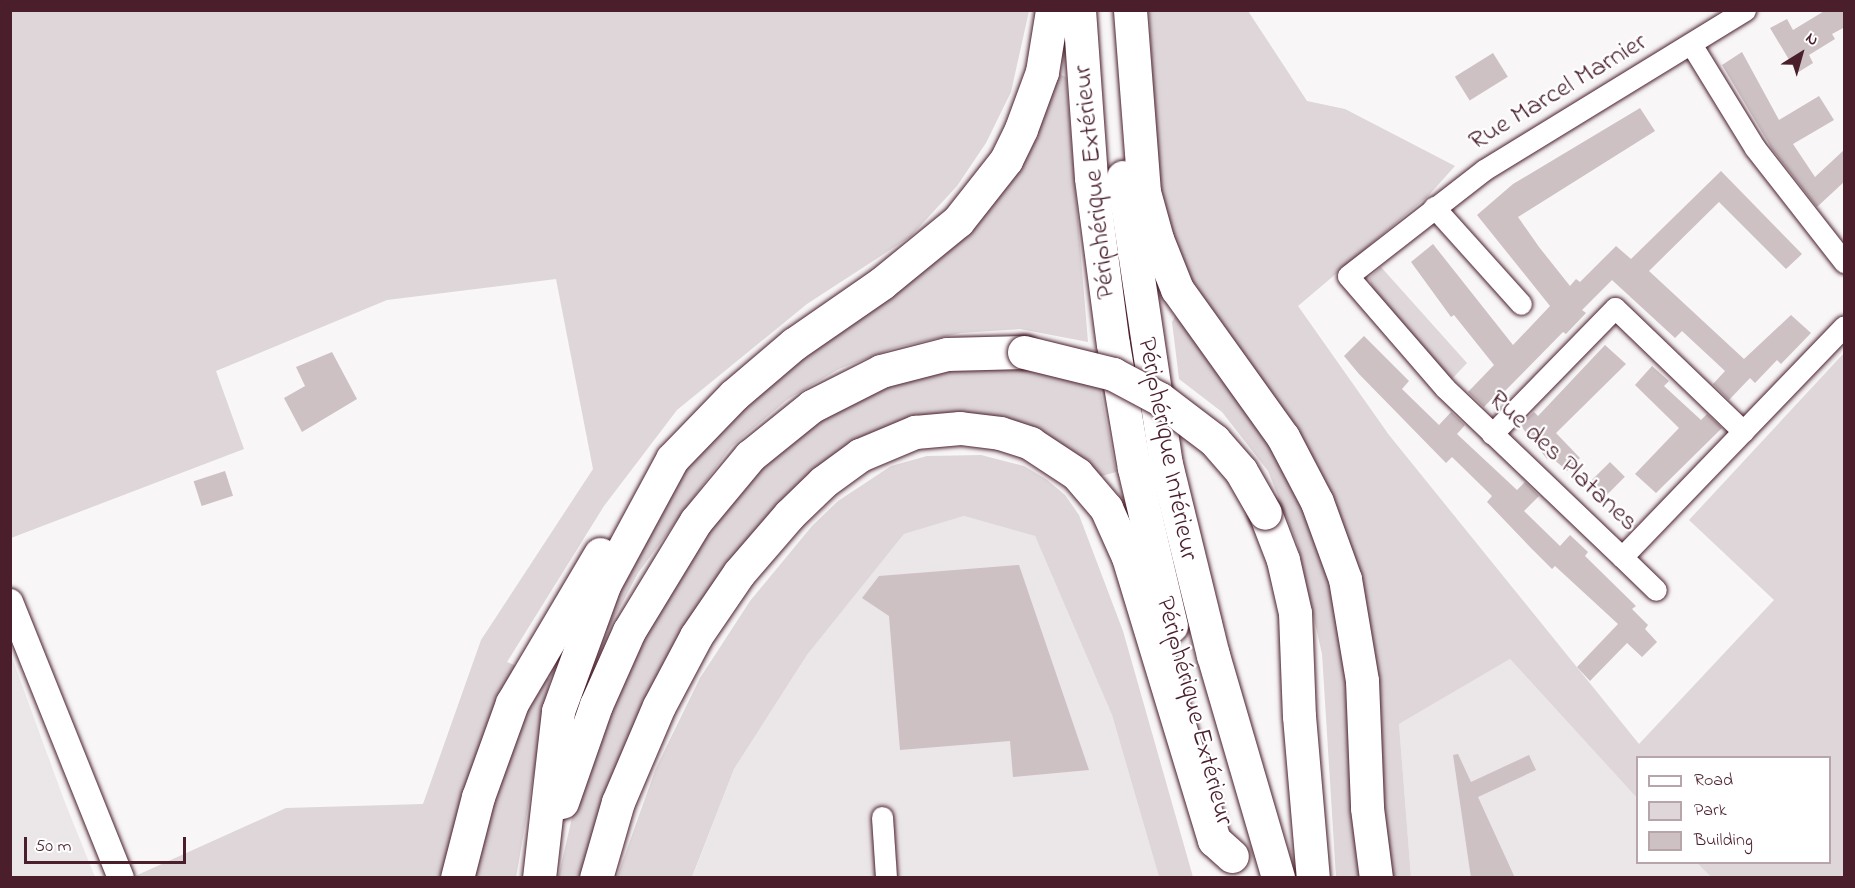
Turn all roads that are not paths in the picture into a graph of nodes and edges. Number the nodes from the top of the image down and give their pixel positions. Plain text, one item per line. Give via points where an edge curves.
1 (1052, 10) edge
2 (1080, 10) edge
3 (1112, 10) edge
4 (1130, 10) edge
5 (1745, 10) edge
6 (1691, 44) junction
7 (1434, 207) junction
8 (1845, 262) edge
9 (1348, 276) joint
10 (1521, 304) dead end
11 (1845, 326) edge
12 (1743, 431) junction
13 (1492, 434) junction
14 (672, 459) junction
15 (1622, 558) junction
16 (1656, 590) dead end
17 (10, 602) edge
18 (882, 818) dead end
19 (1235, 867) edge
20 (540, 871) edge
21 (121, 878) edge
22 (457, 878) edge
23 (596, 878) edge
24 (886, 878) edge
25 (1278, 878) edge
26 (1313, 878) edge
27 (1376, 878) edge

1 - 14 highway via 1042,72 1021,129 1005,160 964,214 932,245 794,344 734,395
2 - 19 highway, Périphérique Extérieur via 1096,226 1134,468 1153,556
3 - 25 highway, Périphérique Intérieur via 1126,210 1166,464 1213,655
4 - 27 highway via 1144,192 1157,239 1177,289 1283,437 1321,510 1345,579 1362,681 1367,808
5 - 6 street, Rue Marcel Marnier
6 - 7 street, Rue Marcel Marnier via 1484,170
6 - 8 street via 1755,148
7 - 9 street, Rue Marcel Marnier
7 - 10 street
9 - 13 street, Rue des Platanes via 1445,388
11 - 12 street, Rue des Platanes
12 - 13 street via 1615,308
12 - 15 street, Rue des Platanes
13 - 15 street, Rue des Platanes
14 - 20 highway via 604,585 558,711
14 - 22 highway via 614,532 512,703 478,797
15 - 16 street
17 - 21 street
18 - 24 street
19 - 23 highway via 1214,840 1128,557 1106,508 1077,474 1030,443 1000,433 960,428 915,432 860,455 823,482 789,515 739,573 696,636 659,706 618,802
20 - 26 highway, bridge via 596,705 629,631 696,521 750,456 812,406 881,371 947,354 1024,352 1113,374 1168,405 1214,440 1241,471 1283,560 1295,613 1302,761

